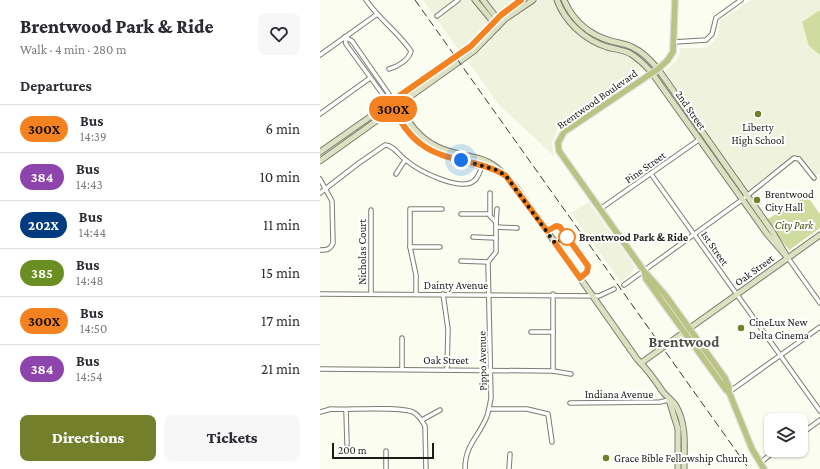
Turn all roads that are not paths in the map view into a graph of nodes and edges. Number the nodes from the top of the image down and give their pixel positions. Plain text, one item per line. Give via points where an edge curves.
1 (366, 0) edge
2 (458, 0) edge
3 (475, 0) edge
4 (483, 0) edge
5 (521, 0) edge
6 (533, 0) edge
7 (557, 0) edge
8 (564, 0) edge
9 (675, 0) edge
10 (741, 0) edge
11 (376, 14) junction
12 (437, 16) dead end
13 (497, 23) junction
14 (345, 37) junction
15 (674, 42) junction
16 (320, 55) edge
17 (389, 68) dead end
18 (658, 69) junction
19 (652, 73) junction
20 (370, 78) junction
21 (391, 102) junction
22 (398, 106) junction
23 (393, 109) junction
24 (320, 114) edge
25 (700, 139) junction
26 (320, 152) edge
27 (712, 156) junction
28 (405, 160) junction
29 (320, 161) edge
30 (723, 161) junction
31 (482, 166) junction
32 (497, 170) junction
33 (396, 174) dead end
34 (651, 174) junction
35 (814, 178) dead end
36 (320, 179) edge
37 (326, 190) junction
38 (320, 193) edge
39 (490, 193) dead end
40 (745, 198) junction
41 (442, 209) dead end
42 (498, 209) dead end
43 (600, 209) junction
44 (371, 210) dead end
45 (461, 214) dead end
46 (490, 214) junction
47 (496, 222) junction
48 (496, 227) junction
49 (517, 228) dead end
50 (694, 234) junction
51 (820, 235) edge
52 (473, 238) dead end
53 (496, 238) junction
54 (410, 247) junction
55 (440, 247) dead end
56 (320, 250) edge
57 (788, 258) junction
58 (461, 261) dead end
59 (488, 262) junction
60 (644, 271) junction
61 (624, 285) dead end
62 (614, 289) dead end
63 (320, 294) edge
64 (371, 294) junction
65 (416, 294) junction
66 (443, 294) junction
67 (490, 294) junction
68 (553, 294) junction
69 (737, 294) junction
70 (591, 295) junction
71 (820, 303) edge
72 (820, 327) edge
73 (687, 330) junction
74 (531, 332) dead end
75 (553, 332) junction
76 (402, 338) dead end
77 (781, 356) junction
78 (641, 363) junction
79 (402, 369) junction
80 (320, 370) edge
81 (448, 370) junction
82 (490, 370) junction
83 (553, 371) junction
84 (571, 374) dead end
85 (729, 392) junction
86 (669, 400) junction
87 (570, 403) dead end
88 (489, 409) junction
89 (346, 410) junction
90 (440, 410) dead end
91 (320, 412) edge
92 (820, 412) edge
93 (422, 420) junction
94 (820, 420) edge
95 (808, 429) edge
96 (552, 442) dead end
97 (347, 444) dead end
98 (386, 451) dead end
99 (510, 454) dead end
100 (767, 457) edge
101 (760, 463) junction
102 (386, 469) edge
103 (426, 469) edge
104 (465, 469) edge
105 (509, 469) edge
106 (678, 469) edge
107 (684, 469) edge
108 (764, 469) edge

1 - 11 street
2 - 12 street
3 - 13 street
4 - 13 street
5 - 13 street
6 - 13 street
7 - 19 street, 2nd Street via 568,19 583,35 598,44 630,53
8 - 18 street, 2nd Street via 572,15 587,30 601,38 631,46
9 - 15 main road, Brentwood Boulevard
10 - 15 street via 716,18 712,34 706,40
11 - 14 street
11 - 17 street via 401,36 411,51 409,56 395,67
13 - 21 street via 471,46
13 - 22 street via 474,51
14 - 16 street
14 - 20 street via 346,44
14 - 21 street via 352,41
15 - 18 main road, Brentwood Boulevard via 670,58
18 - 19 main road, Brentwood Boulevard
18 - 30 street, 2nd Street
19 - 25 street, 2nd Street
19 - 43 main road, Brentwood Boulevard via 564,132 559,139 560,156
20 - 21 street
20 - 24 street
21 - 22 street
21 - 23 street
21 - 26 street
22 - 23 street
22 - 32 street via 420,134 432,144 490,163
23 - 29 street
23 - 31 street via 421,145 441,155
25 - 27 street, 2nd Street
25 - 34 street, Pine Street
27 - 30 street via 720,162
27 - 40 street, 2nd Street
28 - 31 street via 418,170 462,184 476,180
28 - 33 street
28 - 37 street via 391,146 384,146
30 - 40 street, 2nd Street
31 - 32 street
32 - 70 street via 516,187
34 - 43 street, Pine Street
34 - 50 street, 1st Street
35 - 40 street via 799,159 794,158
36 - 37 street
37 - 38 street
37 - 56 street via 332,202 333,243 327,250
39 - 46 street
40 - 50 street
40 - 57 street, 2nd Street via 772,231
41 - 54 street via 410,209
42 - 47 street
43 - 60 main road, Brentwood Boulevard
44 - 64 street, Nicholas Court
45 - 46 street
46 - 47 street
47 - 48 street
48 - 49 street
48 - 53 street
50 - 60 street
50 - 69 street, 1st Street
51 - 57 street, Oak Street
52 - 53 street
53 - 59 street via 496,252
54 - 55 street
54 - 65 street via 416,275
57 - 69 street, Oak Street
57 - 71 street, 2nd Street
58 - 59 street
59 - 67 street, Pippo Avenue
60 - 61 street
60 - 73 main road, Brentwood Boulevard via 666,296
62 - 70 street, Dainty Avenue via 598,296
63 - 64 street, Dainty Avenue
64 - 65 street, Dainty Avenue
65 - 66 street, Dainty Avenue
66 - 67 street, Dainty Avenue
66 - 81 street via 448,329
67 - 68 street, Dainty Avenue
67 - 82 street, Pippo Avenue
68 - 70 street, Dainty Avenue
68 - 75 street
69 - 73 street, Oak Street
69 - 77 street, 1st Street
70 - 78 street
72 - 77 street
73 - 78 street, Oak Street
73 - 85 main road, Brentwood Boulevard
74 - 75 street
75 - 83 street
76 - 79 street
77 - 85 street
77 - 92 street, 1st Street
78 - 86 street
79 - 80 street, Oak Street
79 - 81 street, Oak Street
81 - 82 street, Oak Street
82 - 83 street, Oak Street
82 - 88 street, Pippo Avenue
83 - 84 street, Oak Street
85 - 101 main road, Brentwood Boulevard
86 - 87 street, Indiana Avenue
86 - 106 street via 678,429
86 - 107 street via 675,404 684,429
88 - 96 street via 527,409 548,414
88 - 104 street, Pippo Avenue via 466,452
89 - 91 street
89 - 93 street via 402,410 414,413
89 - 97 street
90 - 93 street
93 - 103 street via 426,434
94 - 95 street
98 - 102 street
99 - 105 street
100 - 101 street
101 - 108 main road, Brentwood Boulevard

